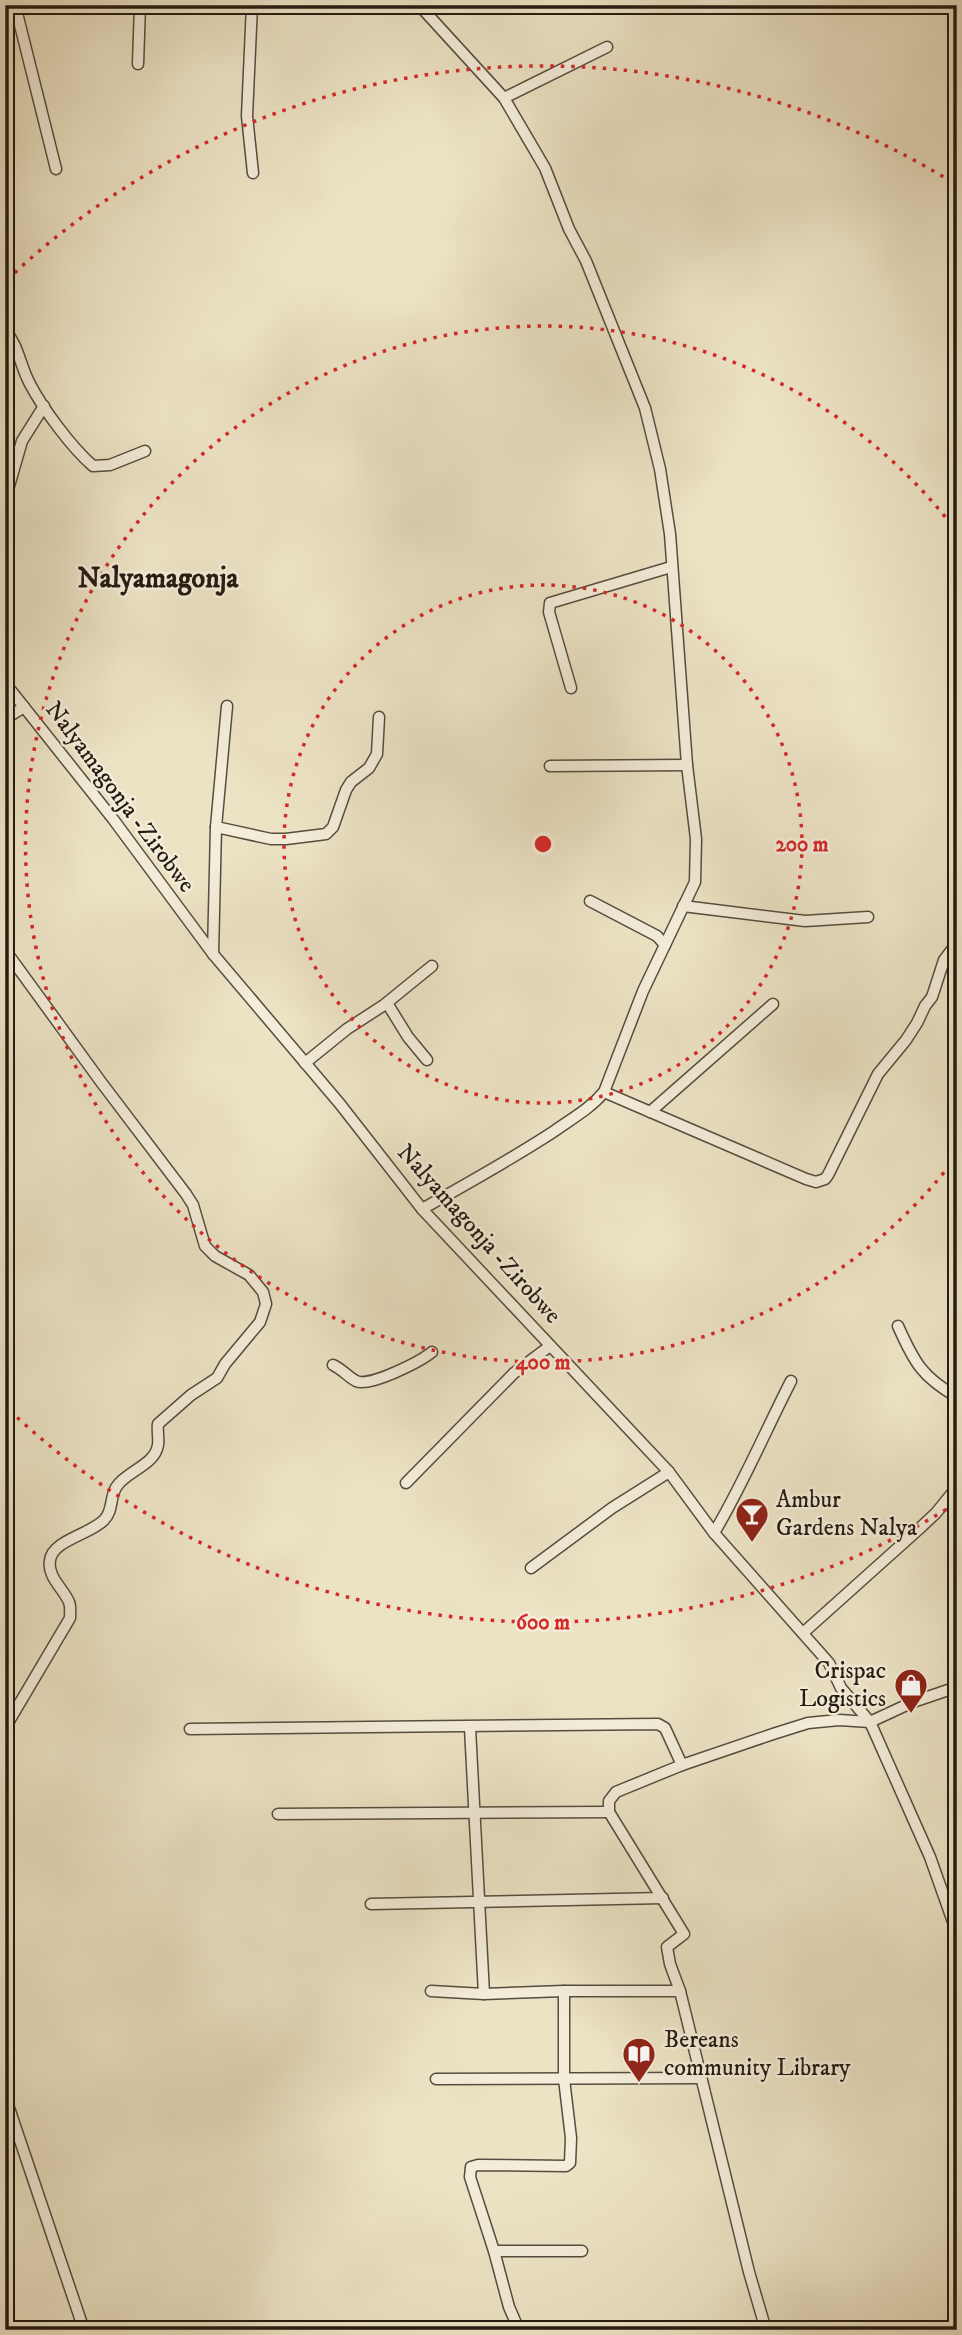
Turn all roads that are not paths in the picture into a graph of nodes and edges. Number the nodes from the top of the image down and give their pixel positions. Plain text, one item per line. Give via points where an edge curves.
1 (15, 5) edge
2 (140, 5) edge
3 (252, 5) edge
4 (419, 5) edge
5 (607, 47) dead end
6 (138, 64) dead end
7 (504, 98) junction
8 (56, 169) dead end
9 (253, 173) dead end
10 (5, 330) edge
11 (44, 406) junction
12 (145, 451) dead end
13 (5, 500) edge
14 (671, 567) junction
15 (5, 683) edge
16 (571, 688) dead end
17 (228, 706) dead end
18 (24, 707) junction
19 (379, 717) dead end
20 (5, 719) edge
21 (687, 765) junction
22 (550, 766) dead end
23 (216, 827) junction
24 (590, 901) dead end
25 (683, 906) junction
26 (868, 917) dead end
27 (957, 943) edge
28 (665, 945) junction
29 (5, 950) edge
30 (213, 954) junction
31 (432, 966) dead end
32 (387, 1003) junction
33 (773, 1004) dead end
34 (427, 1060) dead end
35 (305, 1063) junction
36 (604, 1092) junction
37 (650, 1112) junction
38 (422, 1209) junction
39 (898, 1326) dead end
40 (550, 1346) junction
41 (432, 1352) dead end
42 (334, 1365) dead end
43 (791, 1381) dead end
44 (957, 1397) edge
45 (669, 1472) junction
46 (406, 1483) dead end
47 (957, 1487) edge
48 (714, 1533) junction
49 (531, 1568) dead end
50 (803, 1633) junction
51 (957, 1687) edge
52 (870, 1722) junction
53 (5, 1728) edge
54 (470, 1728) junction
55 (190, 1730) dead end
56 (682, 1765) junction
57 (609, 1812) junction
58 (278, 1814) dead end
59 (476, 1814) junction
60 (663, 1898) junction
61 (478, 1902) junction
62 (371, 1904) dead end
63 (957, 1933) edge
64 (431, 1991) dead end
65 (564, 1991) junction
66 (680, 1991) junction
67 (484, 1994) junction
68 (436, 2078) dead end
69 (701, 2078) junction
70 (564, 2079) junction
71 (5, 2096) edge
72 (494, 2251) junction
73 (582, 2252) dead end
74 (763, 2329) edge
75 (84, 2330) edge
76 (519, 2330) edge

1 - 8 street
2 - 6 street
3 - 9 street via 247,117
4 - 7 street
5 - 7 street
7 - 14 street via 545,168 645,408 660,469
10 - 11 street
11 - 12 street via 93,466 110,465
11 - 13 street via 22,441
14 - 16 street via 550,603
14 - 21 street
15 - 18 street, Nalyamagonja -Zirobwe
17 - 23 street
18 - 20 street
18 - 30 street, Nalyamagonja -Zirobwe
19 - 23 street via 377,754 369,768 351,782 326,834 271,839
21 - 22 street
21 - 25 street via 696,861 695,882
23 - 30 street
24 - 28 street via 657,936
25 - 26 street via 804,921
25 - 28 street
27 - 37 street via 944,960 932,997 917,1023 878,1074 825,1179 806,1180
28 - 36 street
29 - 53 street via 186,1194 205,1246 249,1275 266,1304 260,1322 217,1378 158,1424 155,1452 117,1486 110,1514 50,1556 52,1578 71,1605 70,1618
30 - 35 street, Nalyamagonja -Zirobwe
31 - 32 street
32 - 34 street
32 - 35 street
33 - 37 street
35 - 38 street, Nalyamagonja -Zirobwe
36 - 37 street
36 - 38 street via 594,1105 535,1143
38 - 40 street, Nalyamagonja -Zirobwe
39 - 44 street via 920,1370
40 - 45 street, Nalyamagonja -Zirobwe
40 - 46 street via 514,1373
41 - 42 street via 367,1382 356,1381
43 - 48 street
45 - 48 street, Nalyamagonja -Zirobwe
45 - 49 street
47 - 50 street via 919,1529
48 - 50 street, Nalyamagonja -Zirobwe
50 - 52 street, Nalyamagonja -Zirobwe
51 - 52 street
52 - 56 street via 808,1723
52 - 63 street, Nalyamagonja -Zirobwe via 930,1857
54 - 55 street
54 - 56 street via 658,1724 665,1728
54 - 59 street
56 - 57 street via 616,1792 609,1801
57 - 59 street
57 - 60 street
58 - 59 street
59 - 61 street
60 - 61 street
60 - 66 street via 684,1934 667,1947
61 - 62 street
61 - 67 street
64 - 67 street
65 - 66 street
65 - 67 street
65 - 70 street
66 - 69 street
68 - 70 street
69 - 70 street
69 - 74 street
70 - 72 street via 571,2138 568,2165 478,2165 469,2169
71 - 75 street
72 - 73 street
72 - 76 street

